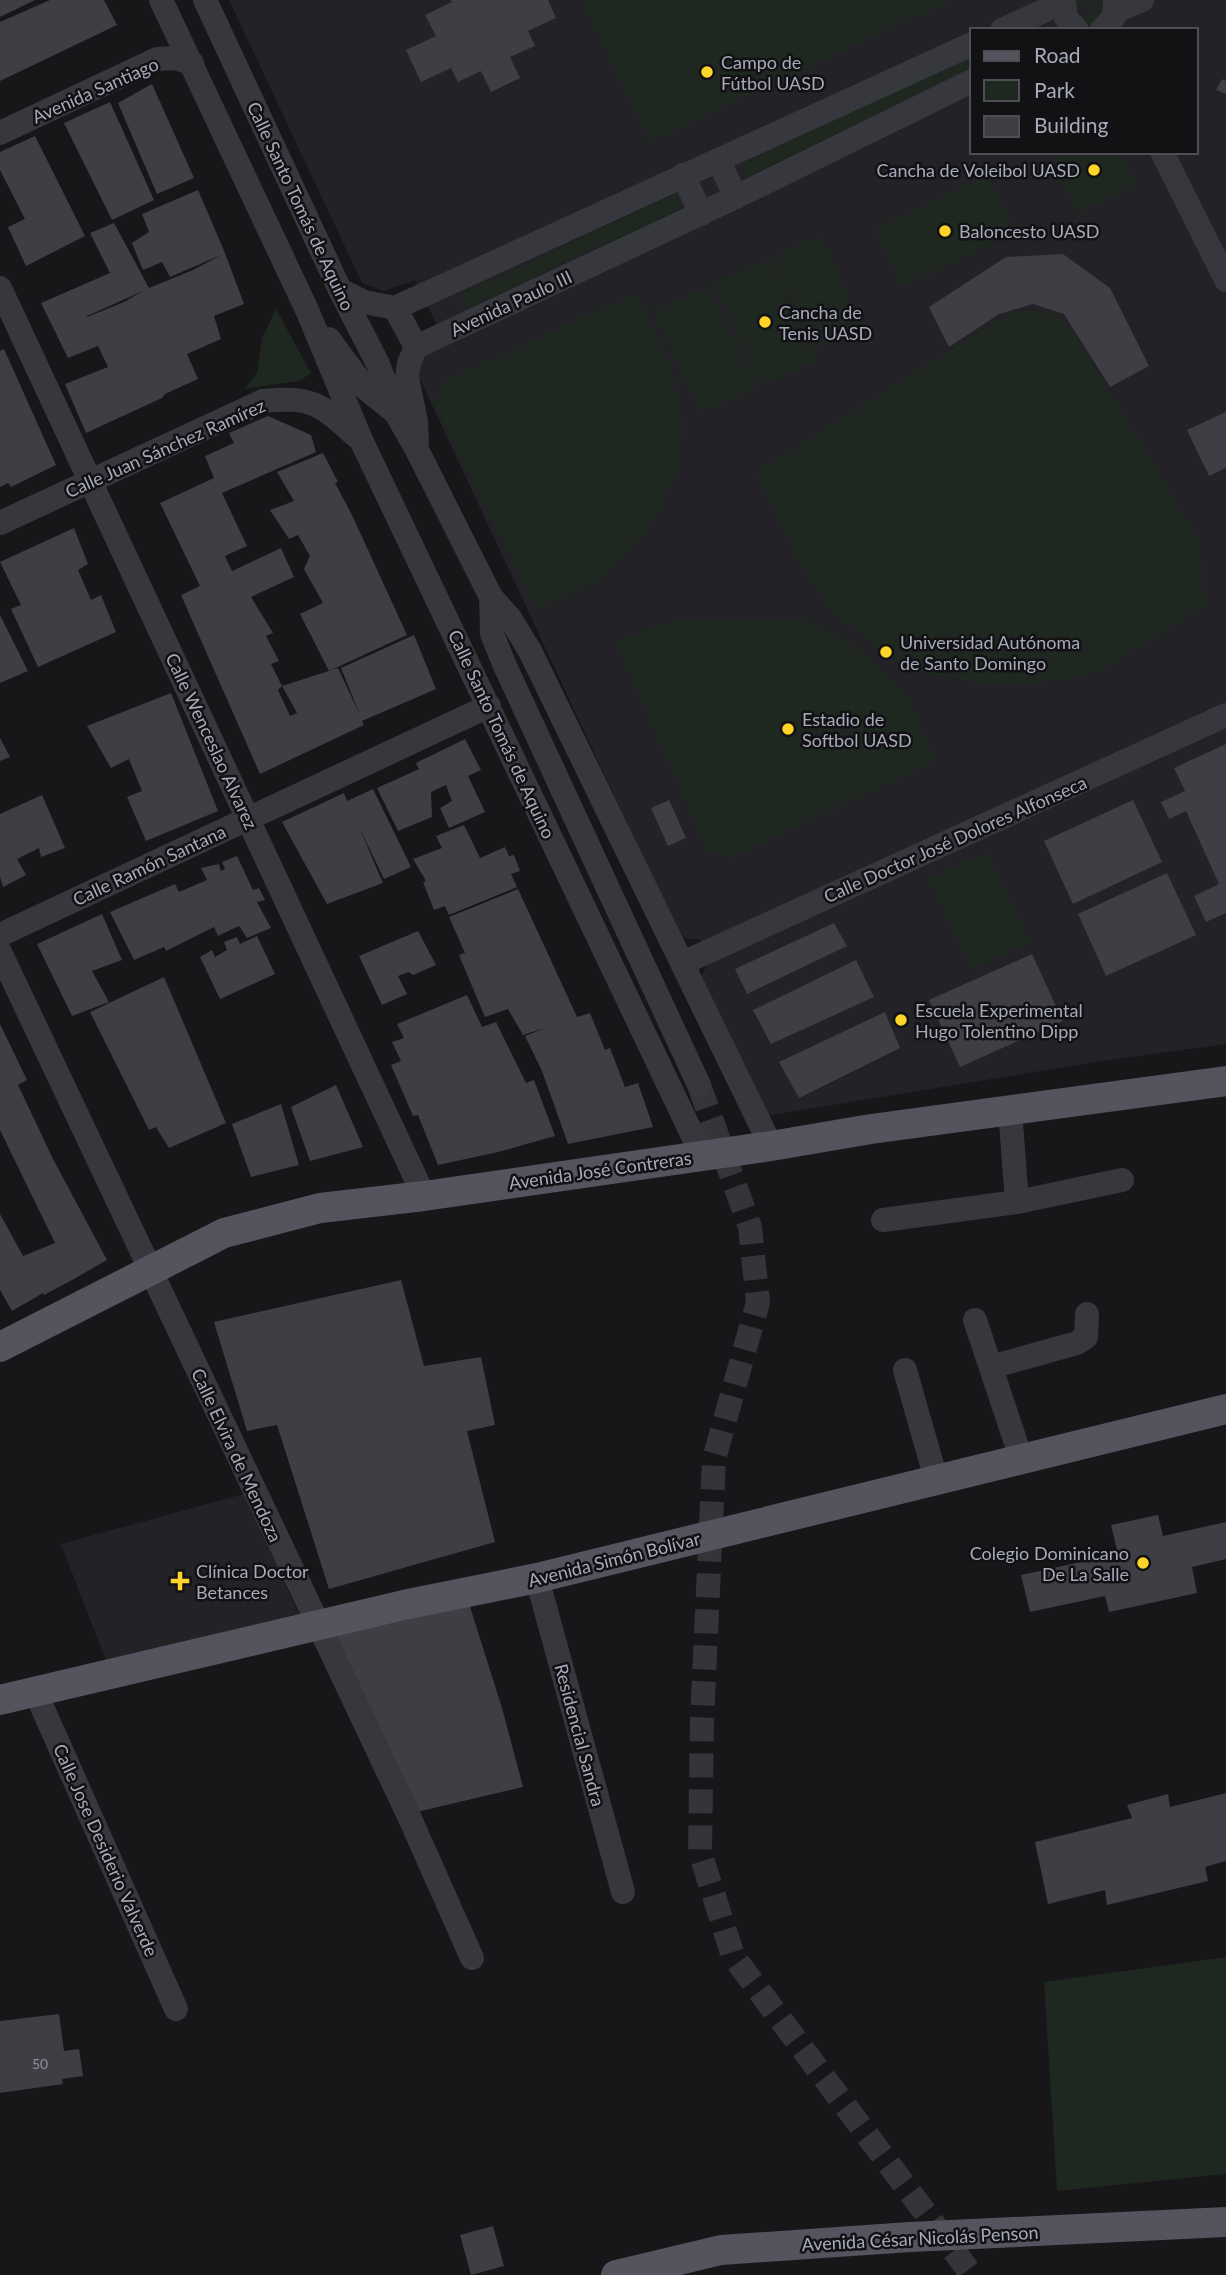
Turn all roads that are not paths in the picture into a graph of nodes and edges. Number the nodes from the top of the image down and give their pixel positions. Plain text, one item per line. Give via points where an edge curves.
1 (161, 0) edge
2 (205, 0) edge
3 (1142, 0) edge
4 (1064, 1) edge
5 (1111, 14) edge
6 (1006, 28) edge
7 (1075, 28) edge
8 (970, 45) edge
9 (192, 63) junction
10 (970, 82) edge
11 (0, 132) edge
12 (1162, 154) edge
13 (718, 159) junction
14 (683, 176) junction
15 (736, 197) junction
16 (701, 214) junction
17 (1226, 280) edge
18 (0, 288) edge
19 (340, 290) junction
20 (395, 308) junction
21 (307, 310) junction
22 (416, 347) junction
23 (396, 413) junction
24 (362, 442) junction
25 (417, 450) junction
26 (91, 481) junction
27 (0, 523) edge
28 (491, 597) junction
29 (489, 706) junction
30 (1226, 715) edge
31 (248, 818) junction
32 (0, 935) edge
33 (0, 952) edge
34 (683, 963) junction
35 (1226, 1081) edge
36 (699, 1085) tunnel mouth
37 (1010, 1110) junction
38 (771, 1146) junction
39 (702, 1155) junction
40 (1122, 1180) dead end
41 (424, 1196) junction
42 (1017, 1202) junction
43 (883, 1220) dead end
44 (150, 1272) junction
45 (1087, 1314) dead end
46 (975, 1320) dead end
47 (0, 1347) edge
48 (991, 1367) junction
49 (905, 1370) dead end
50 (1226, 1409) edge
51 (1021, 1458) junction
52 (936, 1479) junction
53 (537, 1578) junction
54 (317, 1625) junction
55 (35, 1691) junction
56 (0, 1700) edge
57 (623, 1892) dead end
58 (472, 1958) dead end
59 (176, 2009) dead end
60 (1226, 2222) edge
61 (616, 2275) edge

1 - 9 street, Calle Santo Tomás de Aquino
2 - 19 street, Calle Santo Tomás de Aquino
3 - 5 street
4 - 6 street
4 - 7 street via 1066,18
8 - 13 street
9 - 11 street, Avenida Santiago via 157,59
9 - 21 street, Calle Santo Tomás de Aquino
10 - 15 street, Avenida Paulo III
12 - 17 street
13 - 14 street
13 - 15 street
14 - 16 street
14 - 20 street
15 - 16 street, Avenida Paulo III
16 - 22 street, Avenida Paulo III
18 - 26 street, Calle Wenceslao Alvarez
19 - 20 street via 364,302
19 - 23 street, Calle Santo Tomás de Aquino via 378,364
20 - 22 street
21 - 23 street, Calle Santo Tomás de Aquino via 365,388
21 - 24 street, Calle Santo Tomás de Aquino
22 - 25 street via 407,379
23 - 25 street, Calle Santo Tomás de Aquino
24 - 26 street, Calle Juan Sánchez Ramírez via 313,402 290,398 262,401
24 - 29 street, Calle Santo Tomás de Aquino
25 - 28 street, Calle Santo Tomás de Aquino
26 - 27 street, Calle Juan Sánchez Ramírez
26 - 31 street, Calle Wenceslao Alvarez
28 - 34 street, Calle Santo Tomás de Aquino via 530,651
28 - 36 street via 492,634 505,666
29 - 31 street, Calle Ramón Santana
29 - 39 street, Calle Santo Tomás de Aquino
30 - 34 street, Calle Doctor José Dolores Alfonseca
31 - 32 street, Calle Ramón Santana
31 - 41 street, Calle Wenceslao Alvarez
33 - 44 street, Calle Elvira de Mendoza
34 - 38 street, Calle Santo Tomás de Aquino
35 - 37 main road, Avenida José Contreras
37 - 38 main road, Avenida José Contreras
37 - 42 street
38 - 39 main road, Avenida José Contreras
39 - 41 main road, Avenida José Contreras
40 - 42 street
41 - 44 main road, Avenida José Contreras via 320,1208 270,1220 224,1233
42 - 43 street
44 - 47 main road, Avenida José Contreras
44 - 54 street, Calle Elvira de Mendoza
45 - 48 street via 1086,1337 1077,1343
46 - 48 street
48 - 51 street
49 - 52 street
50 - 51 main road, Avenida Simón Bolívar
51 - 52 main road, Avenida Simón Bolívar
52 - 53 main road, Avenida Simón Bolívar
53 - 54 main road, Avenida Simón Bolívar
53 - 57 street, Residencial Sandra
54 - 55 main road, Avenida Simón Bolívar
54 - 58 street, Calle Elvira de Mendoza
55 - 56 main road, Avenida Simón Bolívar
55 - 59 street, Calle Jose Desiderio Valverde
60 - 61 main road, Avenida César Nicolás Penson via 720,2250

